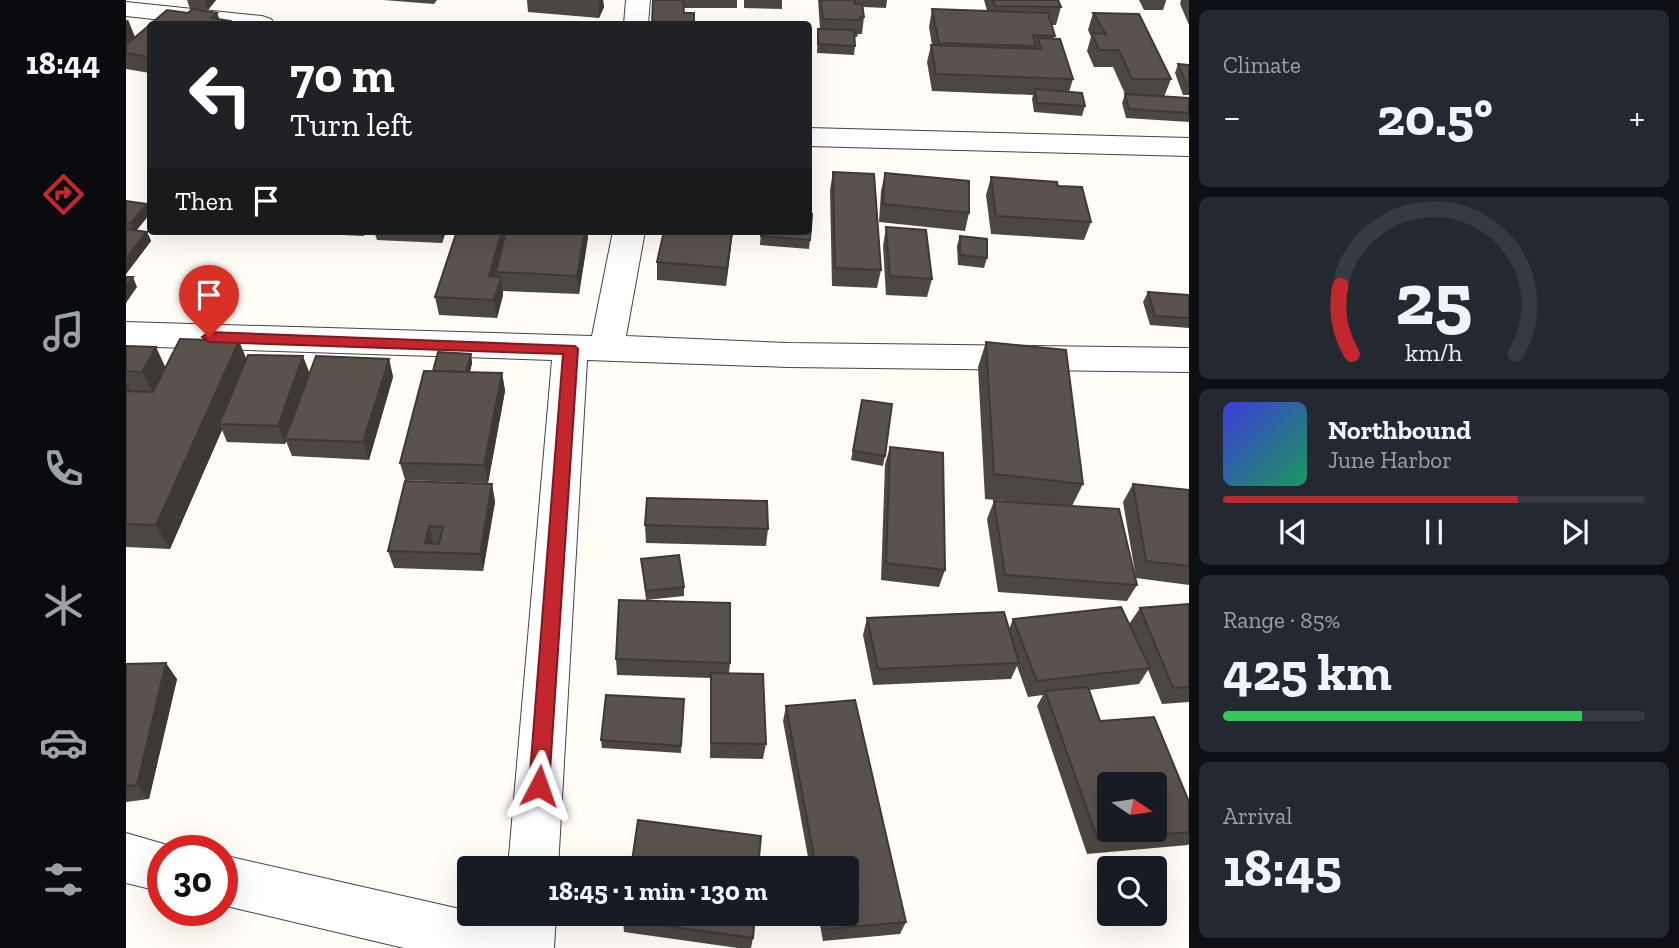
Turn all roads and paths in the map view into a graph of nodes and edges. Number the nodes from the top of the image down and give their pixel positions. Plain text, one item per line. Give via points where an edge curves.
1 (638, 0) edge
2 (126, 9) edge
3 (235, 21) edge
4 (636, 21) edge
5 (812, 137) edge
6 (1189, 147) edge
7 (628, 235) edge
8 (126, 334) edge
9 (589, 348) junction
10 (1189, 360) edge
11 (534, 856) edge
12 (126, 858) edge
13 (147, 863) edge
14 (238, 884) edge
15 (529, 926) edge
16 (516, 948) edge
17 (528, 948) edge

1 - 4 street
2 - 3 street
5 - 6 street
7 - 9 street
8 - 9 street
9 - 10 street
9 - 11 street
12 - 13 street
14 - 16 street
15 - 17 street

